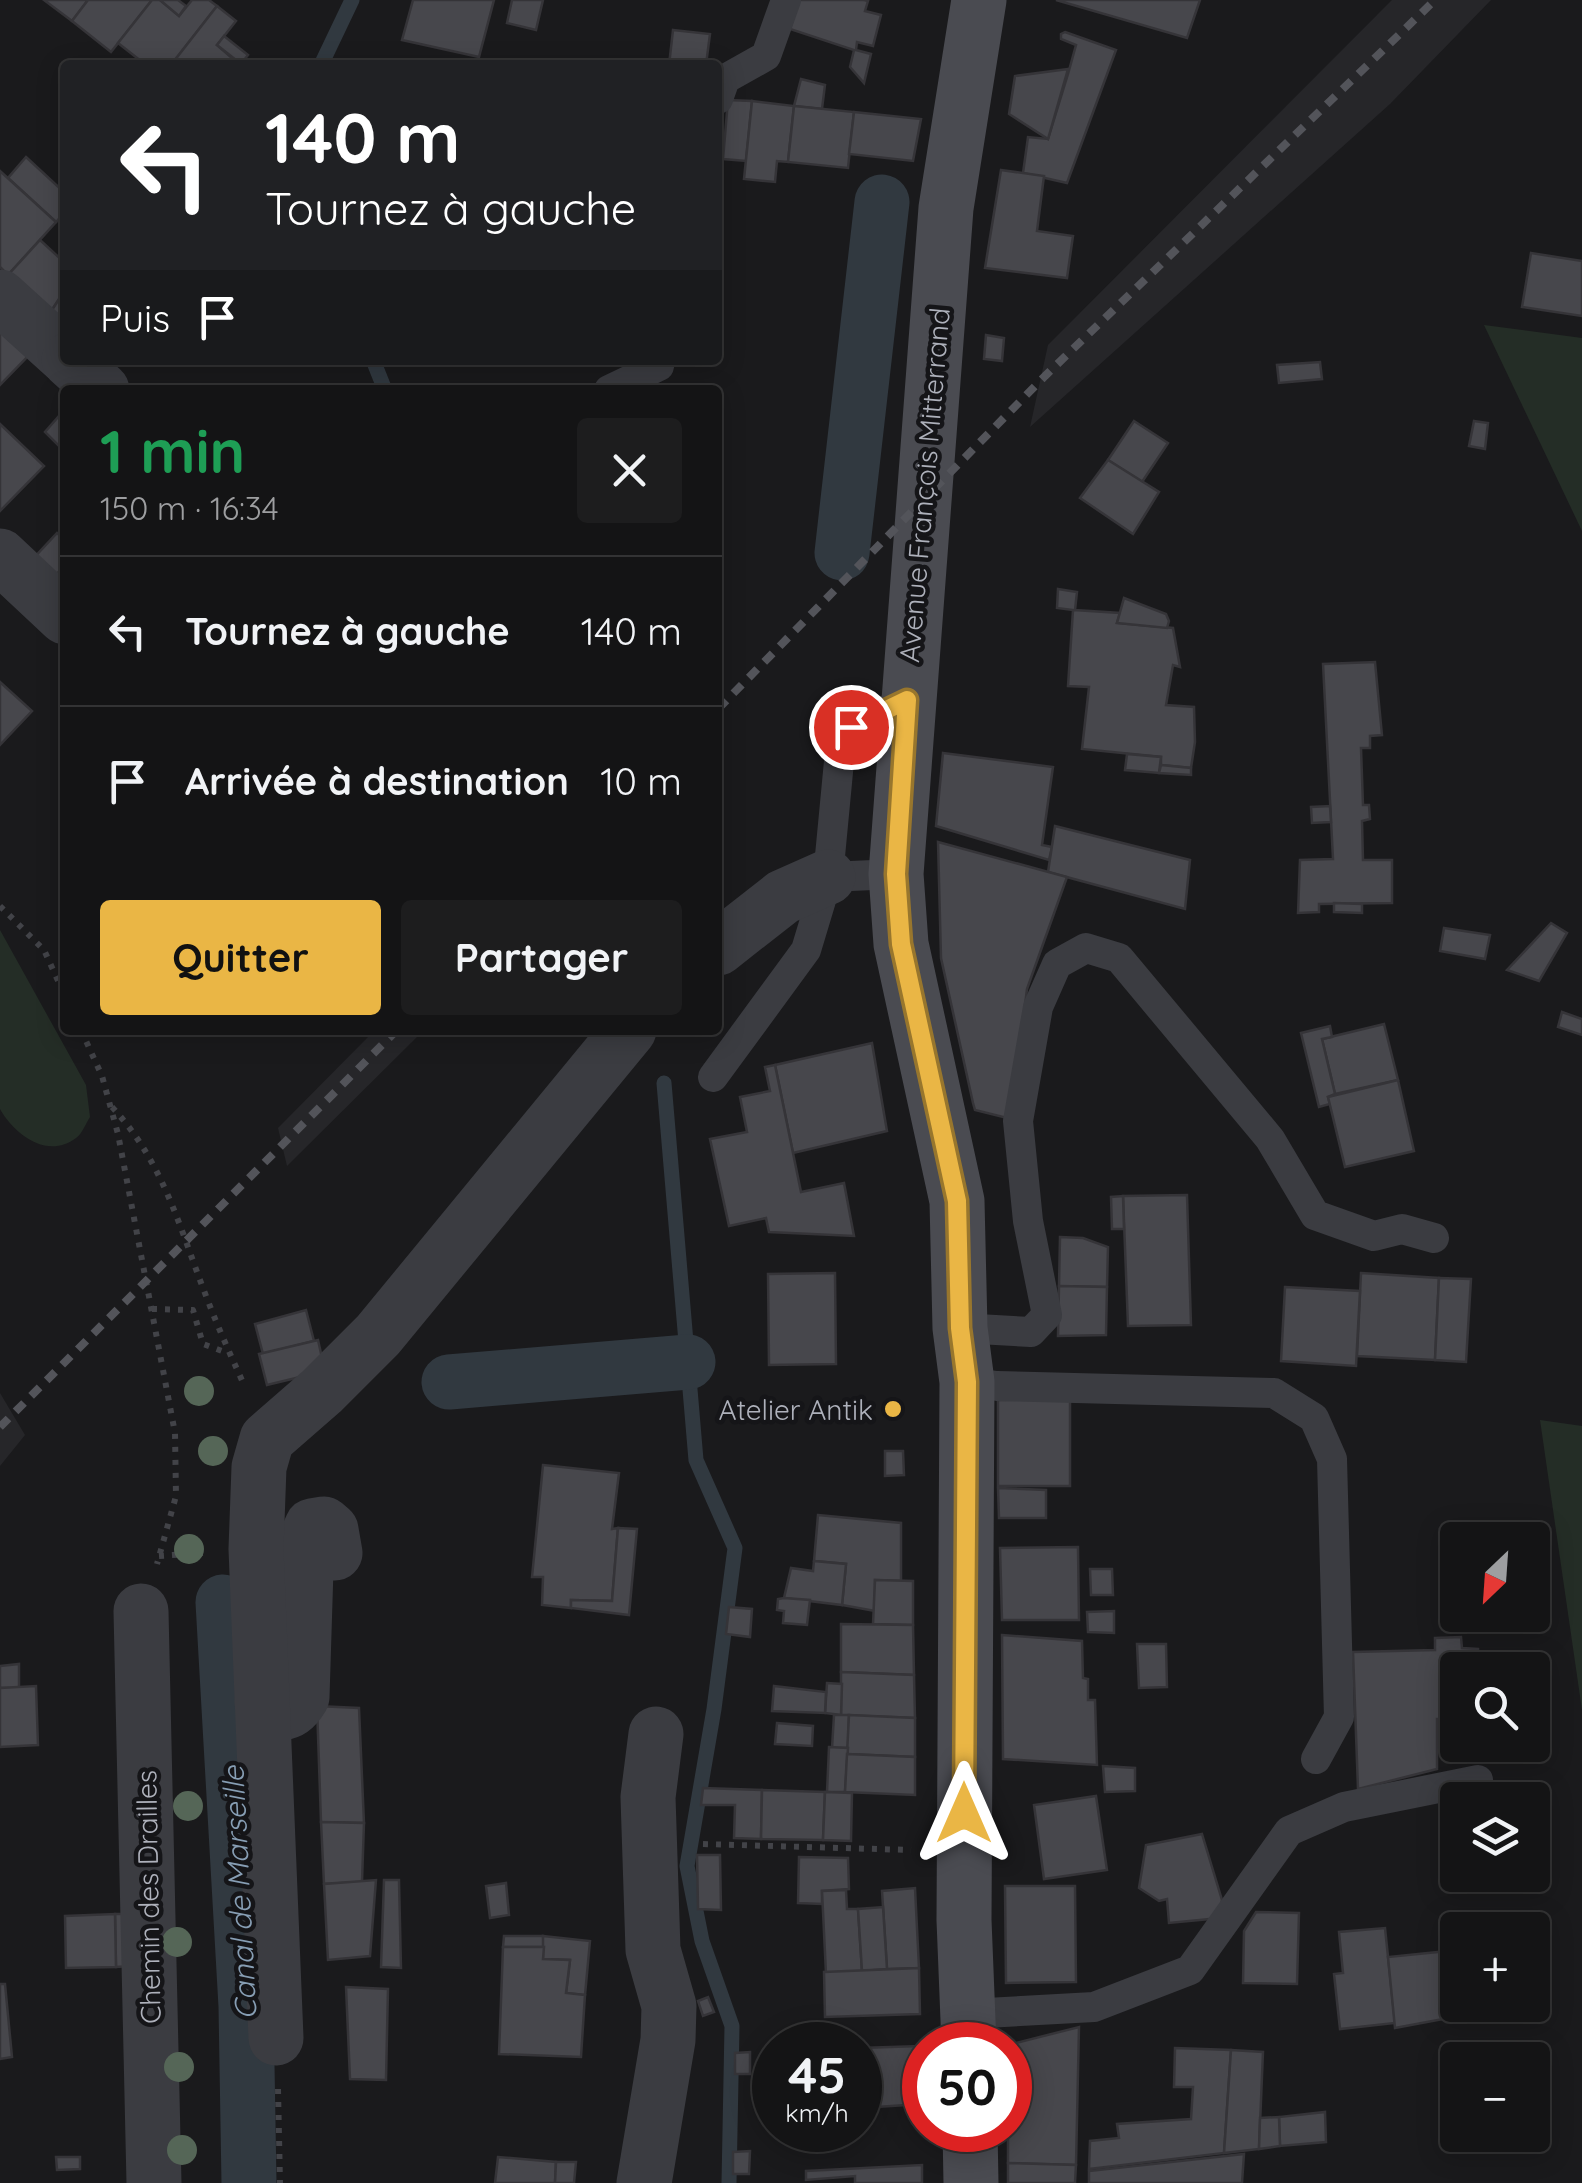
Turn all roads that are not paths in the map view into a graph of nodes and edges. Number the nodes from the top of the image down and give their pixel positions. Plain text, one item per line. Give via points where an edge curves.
1 (786, 0) edge
2 (979, 0) edge
3 (722, 88) edge
4 (0, 297) edge
5 (60, 352) edge
6 (75, 365) edge
7 (659, 365) edge
8 (97, 385) edge
9 (619, 385) edge
10 (0, 556) edge
11 (60, 612) edge
12 (907, 700) junction
13 (896, 874) junction
14 (828, 877) junction
15 (722, 945) edge
16 (625, 1035) edge
17 (712, 1076) dead end
18 (1434, 1238) dead end
19 (960, 1328) junction
20 (967, 1382) junction
21 (335, 1553) dead end
22 (141, 1611) dead end
23 (262, 1702) junction
24 (656, 1734) dead end
25 (1316, 1759) dead end
26 (1478, 1780) dead end
27 (969, 2022) edge
28 (1012, 2022) edge
29 (276, 2038) road end
30 (970, 2152) edge
31 (154, 2183) edge
32 (644, 2183) edge
33 (971, 2183) edge

1 - 3 lane via 766,56 725,79
2 - 12 main road, Avenue François Mitterrand via 946,208
4 - 5 street
6 - 8 street
7 - 9 lane
10 - 11 street
12 - 13 main road, Avenue François Mitterrand
12 - 14 lane via 851,727 840,751
13 - 14 lane
13 - 19 main road, Avenue François Mitterrand via 901,944 957,1201
14 - 15 street via 783,897
14 - 17 lane via 806,950
16 - 23 street via 378,1335 267,1438 235,1551
18 - 19 lane via 1402,1229 1374,1236 1315,1215 1270,1138 1119,958 1086,948 1056,964 1038,1007 1018,1121 1047,1315 1031,1332
19 - 20 main road, Avenue François Mitterrand
20 - 25 lane via 1274,1393 1314,1418 1332,1459 1338,1717
20 - 27 main road, Avenue François Mitterrand
21 - 23 street via 331,1530 312,1526 302,1698 286,1713
22 - 31 street, Chemin des Drailles
23 - 29 street
24 - 32 street via 648,1797 653,1950 669,2006
26 - 28 lane via 1344,1807 1289,1832 1190,1970 1094,2007
30 - 33 main road

